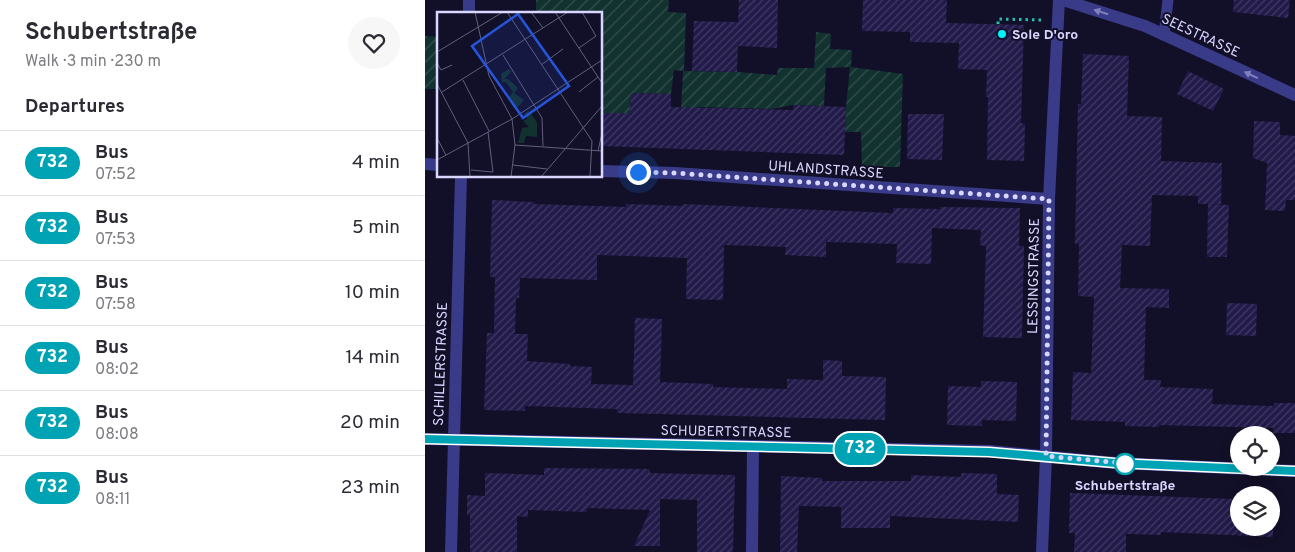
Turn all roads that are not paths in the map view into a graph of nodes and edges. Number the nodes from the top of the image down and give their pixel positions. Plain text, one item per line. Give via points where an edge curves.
1 (1059, 0) edge
2 (1063, 0) edge
3 (1168, 0) edge
4 (1164, 35) junction
5 (1295, 95) edge
6 (603, 171) edge
7 (461, 178) edge
8 (1049, 199) junction
9 (425, 439) edge
10 (453, 440) junction
11 (753, 446) junction
12 (1046, 456) junction
13 (1295, 471) edge
14 (451, 552) edge
15 (752, 552) edge
16 (1042, 552) edge

1 - 8 street, LESSINGSTRASSE
4 -> 2 street, SEESTRASSE
3 - 4 lane
5 -> 4 street, SEESTRASSE
6 - 8 street, UHLANDSTRASSE via 675,173
7 - 10 street, SCHILLERSTRASSE
8 - 12 street, LESSINGSTRASSE
9 - 10 street, SCHUBERTSTRASSE
10 - 11 street, SCHUBERTSTRASSE
10 - 14 street, SCHILLERSTRASSE
11 - 12 street, SCHUBERTSTRASSE
11 - 15 street
12 - 13 street, SCHUBERTSTRASSE via 1115,463
12 - 16 street, LESSINGSTRASSE

